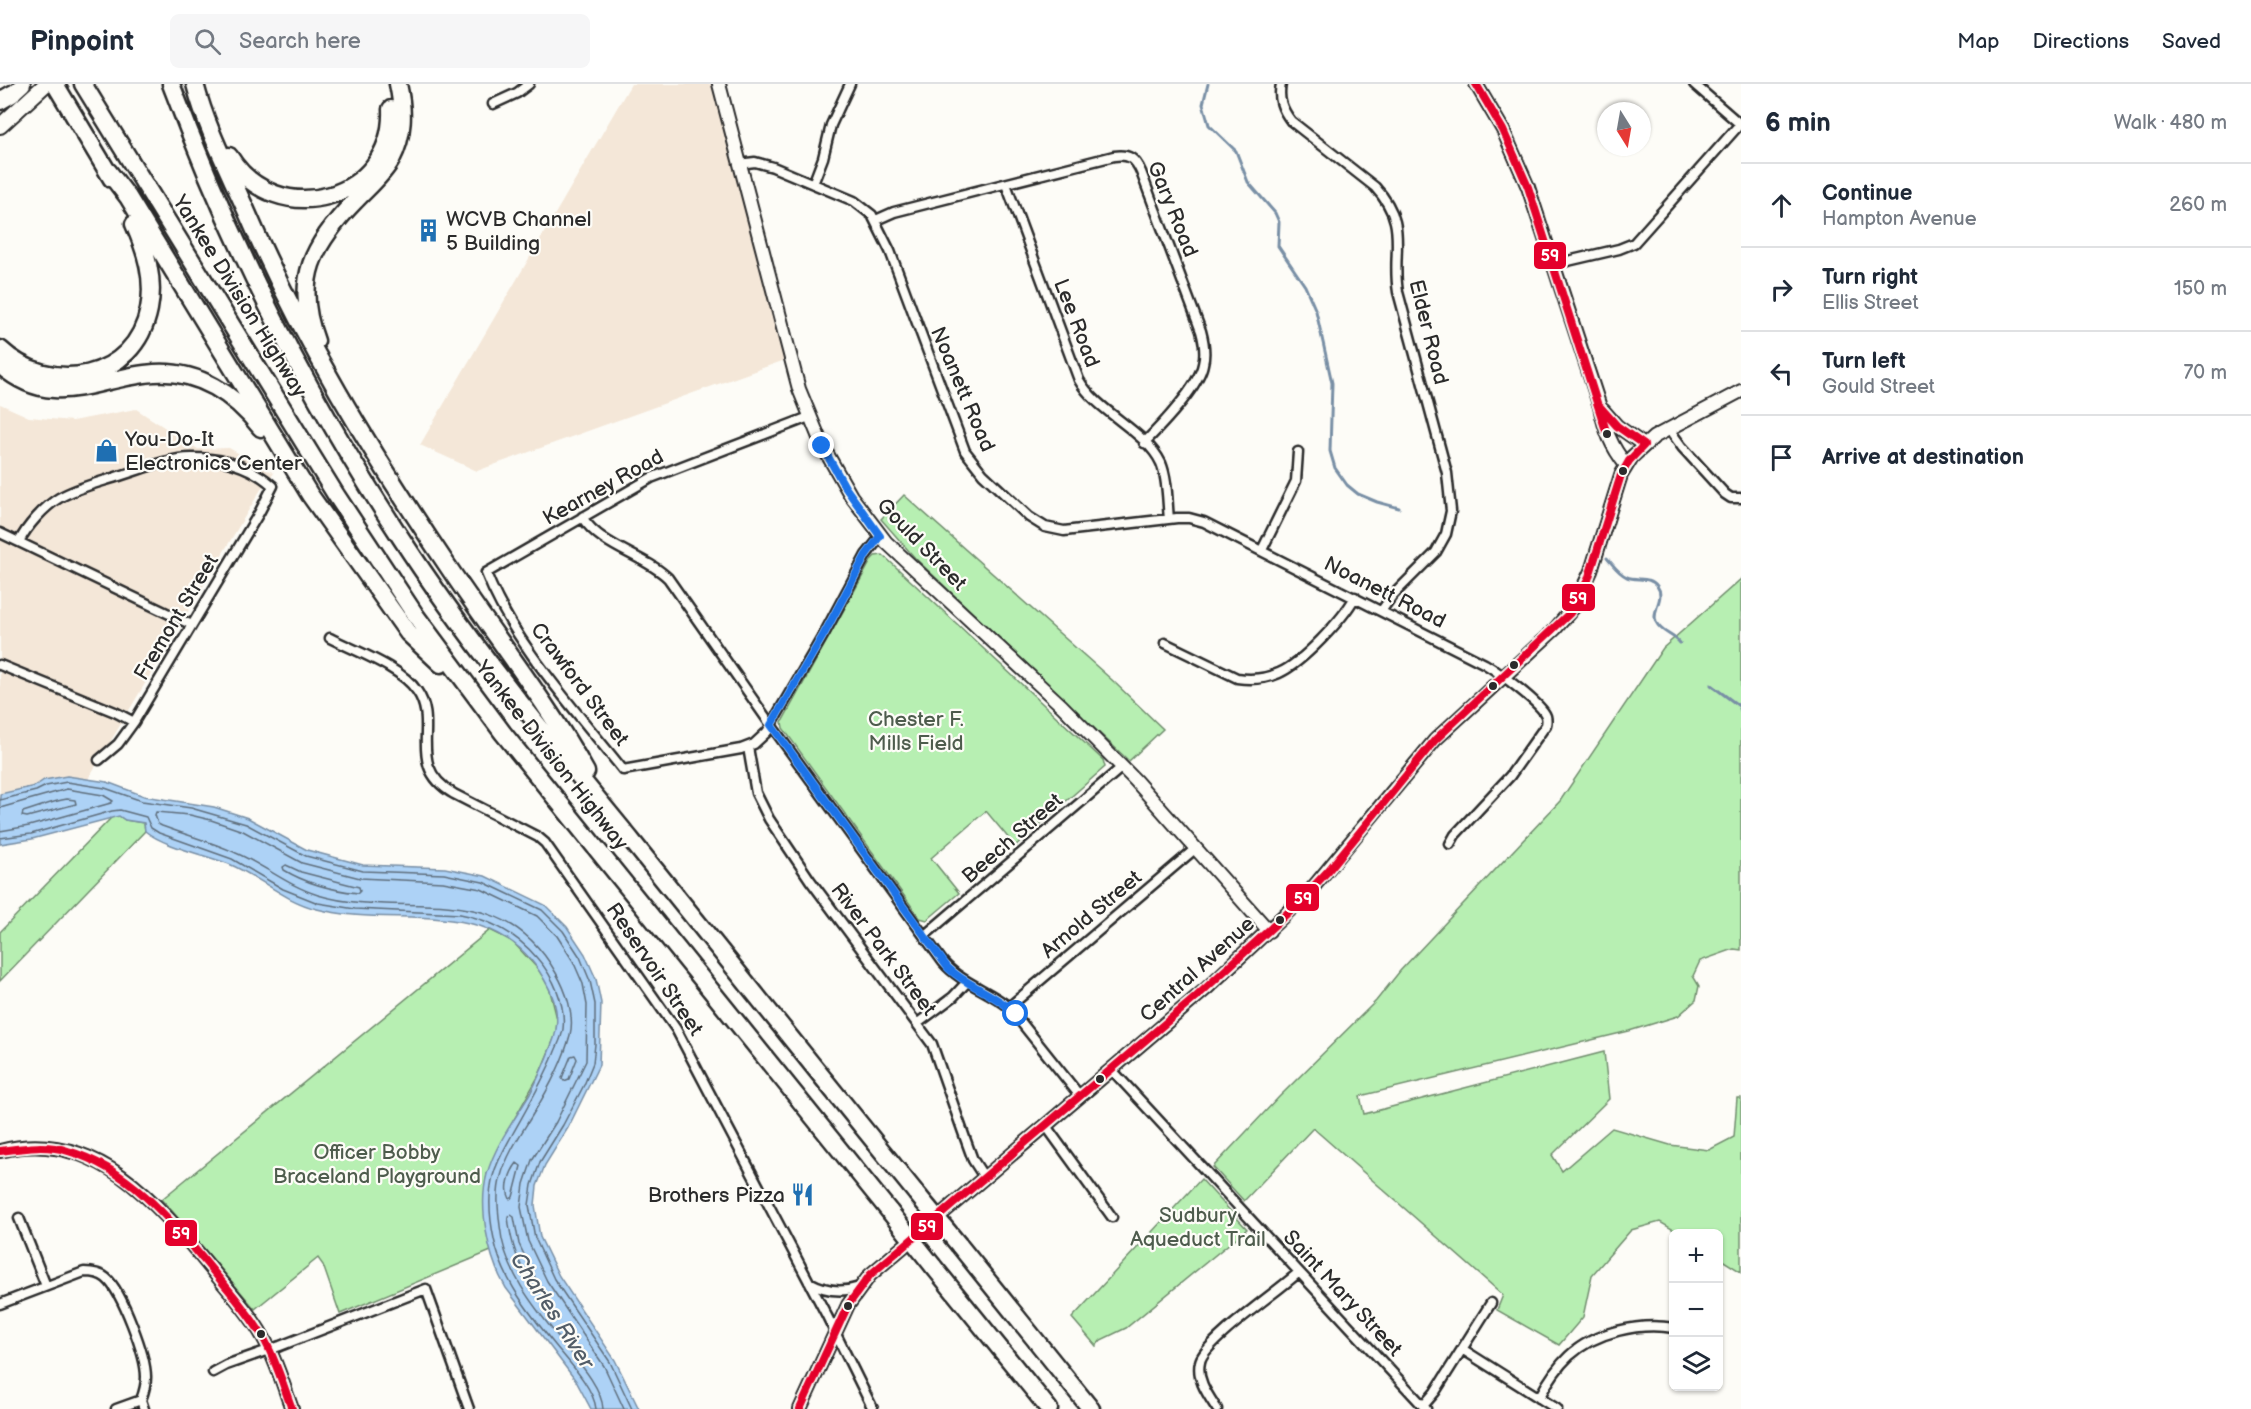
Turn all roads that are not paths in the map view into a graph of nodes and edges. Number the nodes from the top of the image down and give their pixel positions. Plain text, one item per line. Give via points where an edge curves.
1 (55, 84) edge
2 (83, 84) edge
3 (171, 84) edge
4 (197, 84) edge
5 (387, 84) edge
6 (399, 84) edge
7 (529, 84) edge
8 (719, 84) edge
9 (850, 84) edge
10 (1281, 84) edge
11 (1476, 84) edge
12 (1694, 84) edge
13 (41, 88) edge
14 (493, 104) dead end
15 (1740, 125) edge
16 (0, 126) edge
17 (739, 164) junction
18 (108, 171) junction
19 (813, 184) junction
20 (1006, 184) junction
21 (876, 220) junction
22 (1554, 264) junction
23 (0, 349) edge
24 (0, 365) edge
25 (1741, 391) edge
26 (1600, 407) junction
27 (351, 412) junction
28 (809, 417) junction
29 (1669, 429) junction
30 (1144, 443) junction
31 (1644, 445) junction
32 (1298, 452) dead end
33 (1626, 465) junction
34 (292, 468) junction
35 (1741, 498) edge
36 (582, 517) junction
37 (1169, 519) junction
38 (0, 533) edge
39 (880, 536) junction
40 (20, 542) junction
41 (1262, 550) junction
42 (486, 573) joint
43 (1355, 597) junction
44 (1382, 610) junction
45 (192, 625) junction
46 (330, 638) dead end
47 (1165, 643) dead end
48 (0, 665) edge
49 (1503, 676) junction
50 (474, 695) junction
51 (134, 722) junction
52 (771, 725) junction
53 (748, 747) junction
54 (99, 760) dead end
55 (1122, 767) junction
56 (606, 810) junction
57 (1450, 844) dead end
58 (1196, 848) junction
59 (1269, 931) junction
60 (924, 936) junction
61 (967, 982) junction
62 (1009, 1007) junction
63 (918, 1023) junction
64 (1112, 1070) junction
65 (1080, 1096) junction
66 (1046, 1126) junction
67 (0, 1151) edge
68 (984, 1177) junction
69 (1112, 1217) dead end
70 (19, 1218) dead end
71 (1299, 1272) junction
72 (806, 1280) junction
73 (46, 1286) junction
74 (860, 1287) junction
75 (1491, 1303) dead end
76 (0, 1304) edge
77 (1669, 1327) edge
78 (835, 1334) junction
79 (1462, 1349) junction
80 (270, 1350) junction
81 (213, 1372) dead end
82 (1539, 1398) junction
83 (143, 1404) edge
84 (1421, 1407) edge
85 (116, 1409) edge
86 (292, 1409) edge
87 (469, 1409) edge
88 (800, 1409) edge
89 (873, 1409) edge
90 (1049, 1409) edge
91 (1091, 1409) edge
92 (1217, 1409) edge
93 (1557, 1409) edge

1 - 18 highway
2 - 50 highway, Yankee Division Highway via 356,526
3 - 56 highway, Yankee Division Highway via 254,279 344,447 462,627
4 - 5 highway via 224,146 240,170 271,193 301,200 340,192 357,182 374,164 391,124
4 - 27 highway via 232,180 278,281
6 - 27 highway via 403,117 395,150 382,173 322,239 308,279 314,334
7 - 14 street
8 - 17 main road, Gould Street
9 - 19 street via 831,125
10 - 44 street, Elder Road via 1282,107 1291,121 1375,188 1393,214 1398,237 1398,292 1449,483 1451,511 1443,540 1432,558
11 - 22 main road via 1524,175
12 - 15 street
13 - 16 main road
15 - 22 street via 1634,243
17 - 19 street, Noanett Road via 760,163
17 - 28 main road, Gould Street via 785,344
18 - 23 highway via 136,226 149,266 150,302 139,335 112,363 74,377 31,370
18 - 34 highway via 128,197
19 - 21 street, Noanett Road via 859,204
20 - 21 street, Gary Road
20 - 30 street, Lee Road via 1078,380
20 - 30 street, Gary Road via 1114,156 1126,155 1137,163 1201,331 1205,351 1197,379
21 - 37 street, Noanett Road via 959,438 982,474 1029,517 1051,529 1071,531
22 - 26 main road
24 - 34 highway via 25,381 56,389 79,389 156,373 200,380 242,406
25 - 29 main road, Central Avenue
26 - 31 main road via 1617,426
26 - 33 main road via 1608,438
27 - 56 highway via 447,565 566,737
28 - 36 street, Kearney Road via 661,473
28 - 39 main road, Gould Street via 845,487
29 - 31 main road, Central Avenue
29 - 35 street via 1725,494
30 - 37 street, Lee Road via 1163,469
31 - 33 main road, Central Avenue
32 - 41 street via 1296,481
33 - 49 main road, Central Avenue via 1578,601 1555,629
34 - 50 highway via 408,633
36 - 42 street, Kearney Road
36 - 52 street via 599,535 670,580
37 - 41 street, Noanett Road via 1204,522
38 - 40 street
39 - 52 street
39 - 55 main road, Gould Street
40 - 45 street
40 - 45 street, Fremont Street via 31,524 59,498 174,460 196,458 253,470 273,486
41 - 43 street, Noanett Road
42 - 53 street, Crawford Street via 524,642 623,770
43 - 44 street, Noanett Road
43 - 47 street via 1332,628 1287,669 1270,676 1237,678
44 - 49 street, Noanett Road
45 - 51 street, Fremont Street
46 - 72 street, Reservoir Street via 396,672 417,690 424,707 426,757 441,786 548,846 676,1029
48 - 51 street
49 - 57 street, Noanett Road via 1543,711 1546,725 1510,776
49 - 59 main road, Central Avenue via 1435,740 1328,871
50 - 90 highway, Yankee Division Highway, bridge
51 - 54 street, Fremont Street
52 - 53 street via 760,740
52 - 60 street
53 - 63 street, River Park Street via 756,793 769,819
55 - 58 main road, Gould Street
55 - 60 street, Beech Street
56 - 91 highway, Yankee Division Highway, bridge
58 - 59 main road, Gould Street
58 - 62 street, Arnold Street
59 - 64 main road, Central Avenue
60 - 61 street via 948,968
61 - 62 street
61 - 63 street
62 - 65 street
63 - 68 street, River Park Street via 935,1049 964,1138
64 - 65 main road, Central Avenue
64 - 71 street, Saint Mary Street
65 - 66 main road, Central Avenue
66 - 68 main road, Central Avenue
66 - 69 street
67 - 80 main road via 30,1146 64,1148 95,1159 116,1172 168,1215 253,1322
68 - 74 main road, Central Avenue
70 - 73 street
71 - 84 street, Saint Mary Street
71 - 92 street via 1216,1340 1201,1357 1202,1381
72 - 74 street via 833,1291
72 - 78 street, Reservoir Street
73 - 76 street
73 - 83 street via 88,1272 102,1275 111,1283 125,1307 144,1362
74 - 78 main road, Central Avenue
75 - 79 street
77 - 82 street via 1637,1327 1586,1344 1562,1363
78 - 88 main road, Central Avenue
78 - 89 street, Reservoir Street
79 - 82 street
79 - 84 street
80 - 81 street
80 - 86 main road
80 - 87 street via 426,1289
82 - 93 street
83 - 85 street

